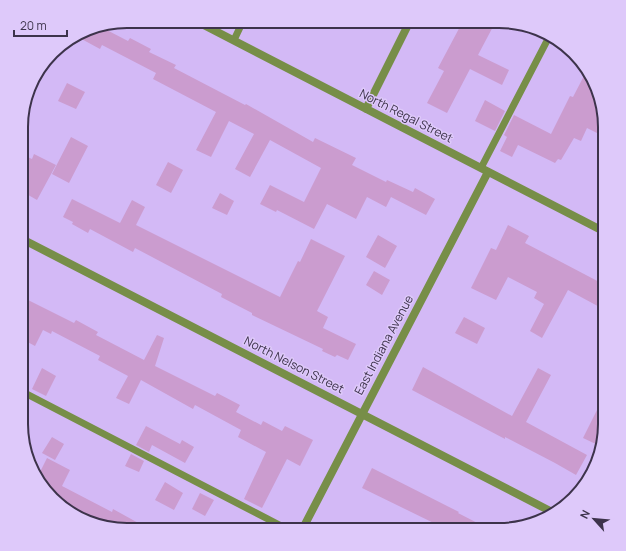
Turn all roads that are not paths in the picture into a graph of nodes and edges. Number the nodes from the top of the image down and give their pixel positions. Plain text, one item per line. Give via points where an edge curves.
1 (210, 28) edge
2 (240, 28) edge
3 (406, 28) edge
4 (234, 40) junction
5 (547, 41) edge
6 (366, 109) junction
7 (485, 170) junction
8 (598, 228) edge
9 (28, 242) edge
10 (28, 396) edge
11 (361, 413) junction
12 (548, 510) edge
13 (275, 523) edge
14 (306, 523) edge

1 - 4 street, North Regal Street
2 - 4 lane
3 - 6 street
4 - 6 street, North Regal Street
5 - 7 lane
6 - 7 street, North Regal Street
7 - 8 street, North Regal Street
7 - 11 street, East Indiana Avenue
9 - 11 street, North Nelson Street
10 - 13 lane
11 - 12 street, North Nelson Street
11 - 14 street, East Indiana Avenue

